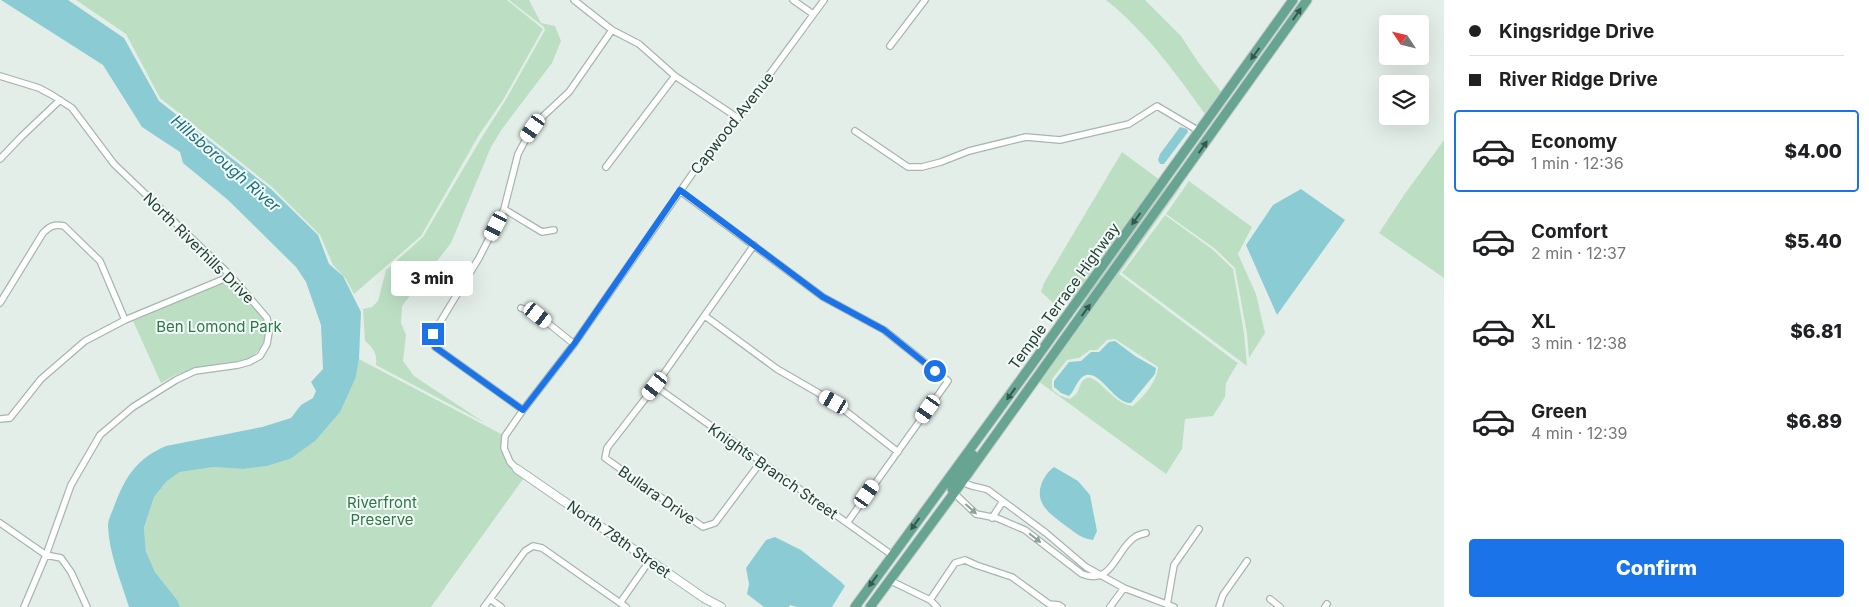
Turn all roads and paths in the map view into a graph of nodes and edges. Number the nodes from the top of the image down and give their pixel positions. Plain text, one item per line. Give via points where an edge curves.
1 (574, 0) edge
2 (793, 0) edge
3 (824, 0) edge
4 (925, 0) edge
5 (1293, 0) edge
6 (1307, 0) edge
7 (813, 14) junction
8 (612, 30) junction
9 (890, 46) dead end
10 (0, 76) edge
11 (676, 76) junction
12 (60, 100) junction
13 (738, 118) junction
14 (855, 131) dead end
15 (1199, 131) junction
16 (0, 159) edge
17 (606, 167) dead end
18 (1165, 179) junction
19 (1175, 186) junction
20 (680, 190) junction
21 (504, 209) junction
22 (554, 230) dead end
23 (754, 245) junction
24 (232, 276) junction
25 (0, 303) edge
26 (521, 308) dead end
27 (705, 316) junction
28 (126, 320) junction
29 (1047, 343) junction
30 (574, 344) junction
31 (1057, 350) junction
32 (655, 386) junction
33 (523, 410) junction
34 (0, 419) edge
35 (983, 432) junction
36 (898, 452) junction
37 (760, 463) junction
38 (517, 469) joint
39 (962, 481) junction
40 (954, 493) junction
41 (1003, 501) junction
42 (992, 518) junction
43 (0, 523) edge
44 (847, 523) junction
45 (1199, 529) dead end
46 (1146, 533) dead end
47 (46, 555) junction
48 (892, 555) junction
49 (650, 560) junction
50 (1246, 561) dead end
51 (902, 562) junction
52 (1100, 575) junction
53 (889, 580) junction
54 (1124, 588) junction
55 (490, 599) junction
56 (1270, 599) dead end
57 (930, 600) junction
58 (620, 603) junction
59 (1049, 606) edge
60 (1170, 606) edge
61 (24, 607) edge
62 (87, 607) edge
63 (484, 607) edge
64 (501, 607) edge
65 (626, 607) edge
66 (721, 607) edge
67 (854, 607) edge
68 (870, 607) edge
69 (937, 607) edge
70 (1062, 607) edge
71 (1110, 607) edge
72 (1219, 607) edge
73 (1280, 607) edge

1 - 8 street
2 - 7 street
3 - 7 street, Capwood Avenue
4 - 9 street
5 -> 15 main road, Temple Terrace Highway
19 -> 6 main road, Temple Terrace Highway
7 - 13 street, Capwood Avenue
8 - 11 street via 639,44
8 - 21 street via 569,92 539,120 527,137 518,154
10 - 12 street, North Riverhills Drive via 39,88
11 - 13 street
11 - 17 street
12 - 16 street
12 - 24 street, North Riverhills Drive via 72,108 114,164
13 - 20 street, Capwood Avenue
14 - 15 street via 908,167 926,166 969,151 1026,138 1060,140 1129,124 1157,106
15 - 18 main road, Temple Terrace Highway
18 - 19 main road
18 -> 29 main road, Temple Terrace Highway
31 -> 19 main road, Temple Terrace Highway
20 - 23 street
20 - 30 street, Capwood Avenue
21 - 22 street via 542,232
21 - 33 street via 433,334 435,347
23 - 27 street, Bullara Drive
23 - 36 street via 823,297 884,330 948,381
24 - 28 street
24 - 47 street, North Riverhills Drive via 267,318 267,344 260,356 238,366 195,371 176,380 134,407 100,436 71,485
25 - 28 street via 44,234 50,226 57,225 64,226 100,261
26 - 30 street via 538,315
27 - 32 street, Bullara Drive
27 - 36 street via 777,369 834,402
28 - 34 street via 85,341 41,379 10,418
29 - 31 main road
29 -> 35 main road, Temple Terrace Highway
30 - 33 street, Capwood Avenue
31 - 39 main road, Temple Terrace Highway
32 - 37 street, Knights Branch Street
32 - 37 street, Bullara Drive via 607,448 605,458 703,527 716,523
33 - 38 street, Capwood Avenue via 505,436 504,448
35 - 40 main road via 976,451 952,486
35 -> 48 main road, Temple Terrace Highway
36 - 44 street
37 - 44 street, Knights Branch Street
38 - 49 street, North 78th Street
39 - 40 main road, Temple Terrace Highway
39 - 41 street via 971,487 982,487
40 -> 42 street via 976,514
40 - 51 main road, Temple Terrace Highway
41 - 42 street
41 - 52 street
42 -> 52 street via 1025,530 1082,574 1091,578
43 - 47 street
44 - 48 street, Knights Branch Street
45 - 60 street via 1174,565
46 - 52 street via 1128,543 1109,570
47 - 61 street, North Riverhills Drive
47 - 62 street via 61,558
48 - 51 main road
48 -> 67 main road, Temple Terrace Highway
49 - 58 street
49 - 66 street, North 78th Street
50 - 72 street via 1223,595
51 - 53 main road, Temple Terrace Highway
52 - 54 street
53 - 57 street
53 - 68 main road, Temple Terrace Highway
54 - 60 street
54 - 71 street
55 - 58 street via 525,551 538,546
55 - 63 street
55 - 64 street
56 - 73 street
57 - 59 street via 955,563 966,560 1012,577
57 - 69 street
58 - 65 street
59 - 70 street

